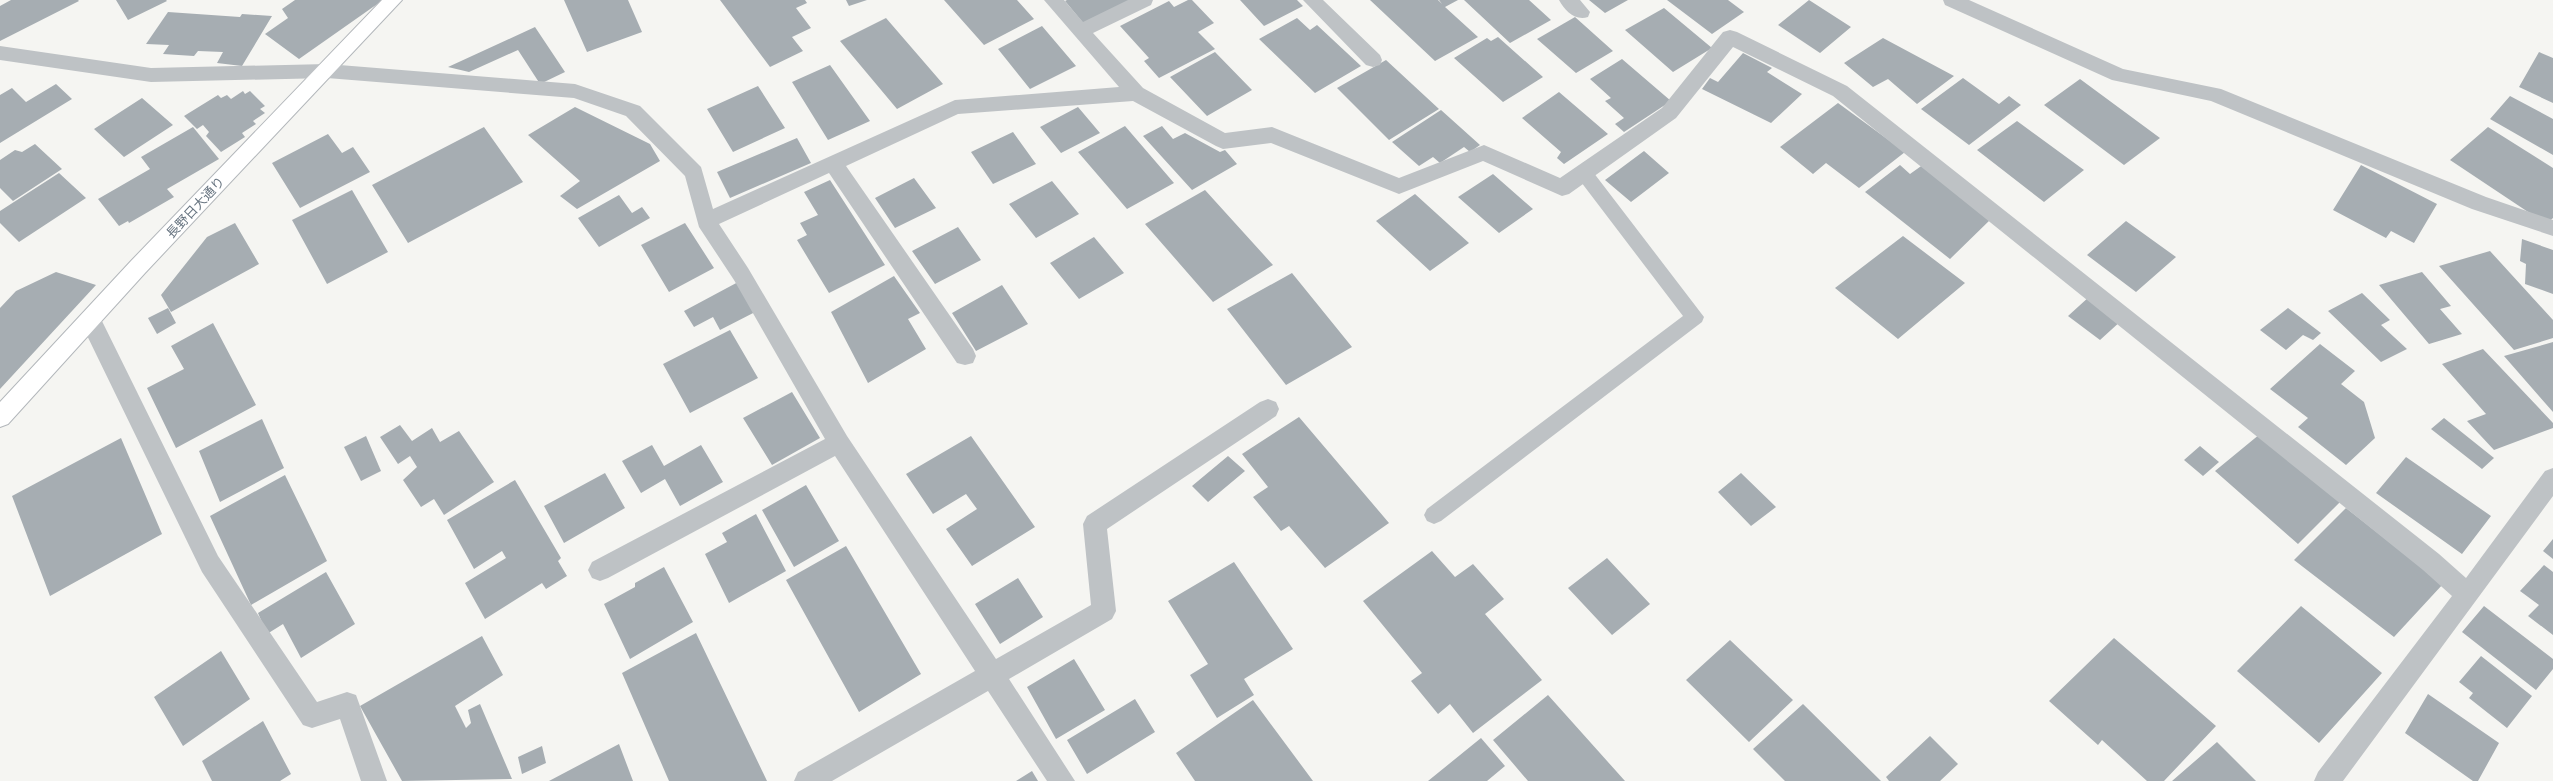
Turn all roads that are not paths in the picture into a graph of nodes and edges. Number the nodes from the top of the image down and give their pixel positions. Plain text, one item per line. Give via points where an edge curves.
1 (393, 0) edge
2 (1053, 0) edge
3 (1144, 0) edge
4 (1312, 0) edge
5 (1952, 0) edge
6 (1080, 31) junction
7 (0, 53) edge
8 (1373, 60) dead end
9 (327, 70) junction
10 (1136, 93) junction
11 (832, 163) junction
12 (1584, 173) junction
13 (706, 221) junction
14 (2553, 228) edge
15 (90, 319) junction
16 (965, 356) dead end
17 (1268, 409) dead end
18 (0, 417) edge
19 (839, 444) junction
20 (2553, 478) edge
21 (1434, 515) dead end
22 (600, 570) dead end
23 (2468, 595) junction
24 (992, 676) junction
25 (374, 781) edge
26 (807, 781) edge
27 (1062, 781) edge
28 (2327, 781) edge

1 - 9 street, 長野日大通り
2 - 6 street
3 - 6 street
4 - 8 street
5 - 14 street via 2119,75 2214,94 2479,203
6 - 10 street
7 - 9 street via 151,75
9 - 13 street via 575,91 633,111 694,173
9 - 15 street, 長野日大通り
10 - 11 street via 955,107
10 - 12 street via 1223,142 1272,135 1399,186 1484,153 1562,188
11 - 13 street
11 - 16 street
12 - 21 lane via 1694,317
12 - 23 street via 1669,113 1730,37 1840,91 2425,557
13 - 19 street via 741,274
15 - 18 street, 長野日大通り
15 - 25 street via 210,564 312,716 347,704
17 - 24 street via 1094,524 1104,611
19 - 22 street
19 - 24 street
20 - 23 street
23 - 28 street
24 - 26 street
24 - 27 street

